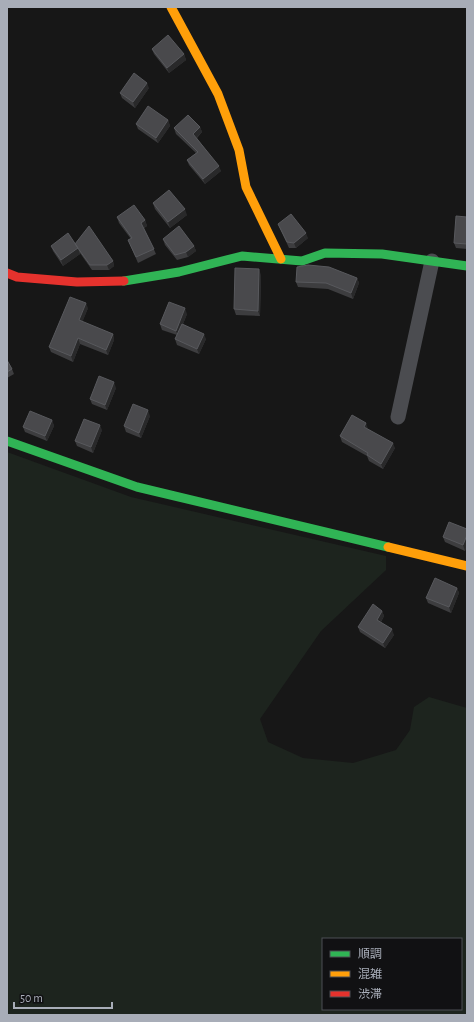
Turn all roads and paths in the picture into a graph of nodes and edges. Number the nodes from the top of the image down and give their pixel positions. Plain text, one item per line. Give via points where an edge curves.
1 (171, 7) edge
2 (281, 259) junction
3 (432, 261) junction
4 (467, 266) edge
5 (7, 273) edge
6 (398, 417) dead end
7 (7, 441) edge
8 (467, 566) edge

1 - 2 street via 218,94 239,150 246,187
2 - 3 street via 302,261 325,253 382,254
2 - 5 street via 242,256 179,272 119,282 77,282 17,277
3 - 4 street
3 - 6 street
7 - 8 street via 137,487

